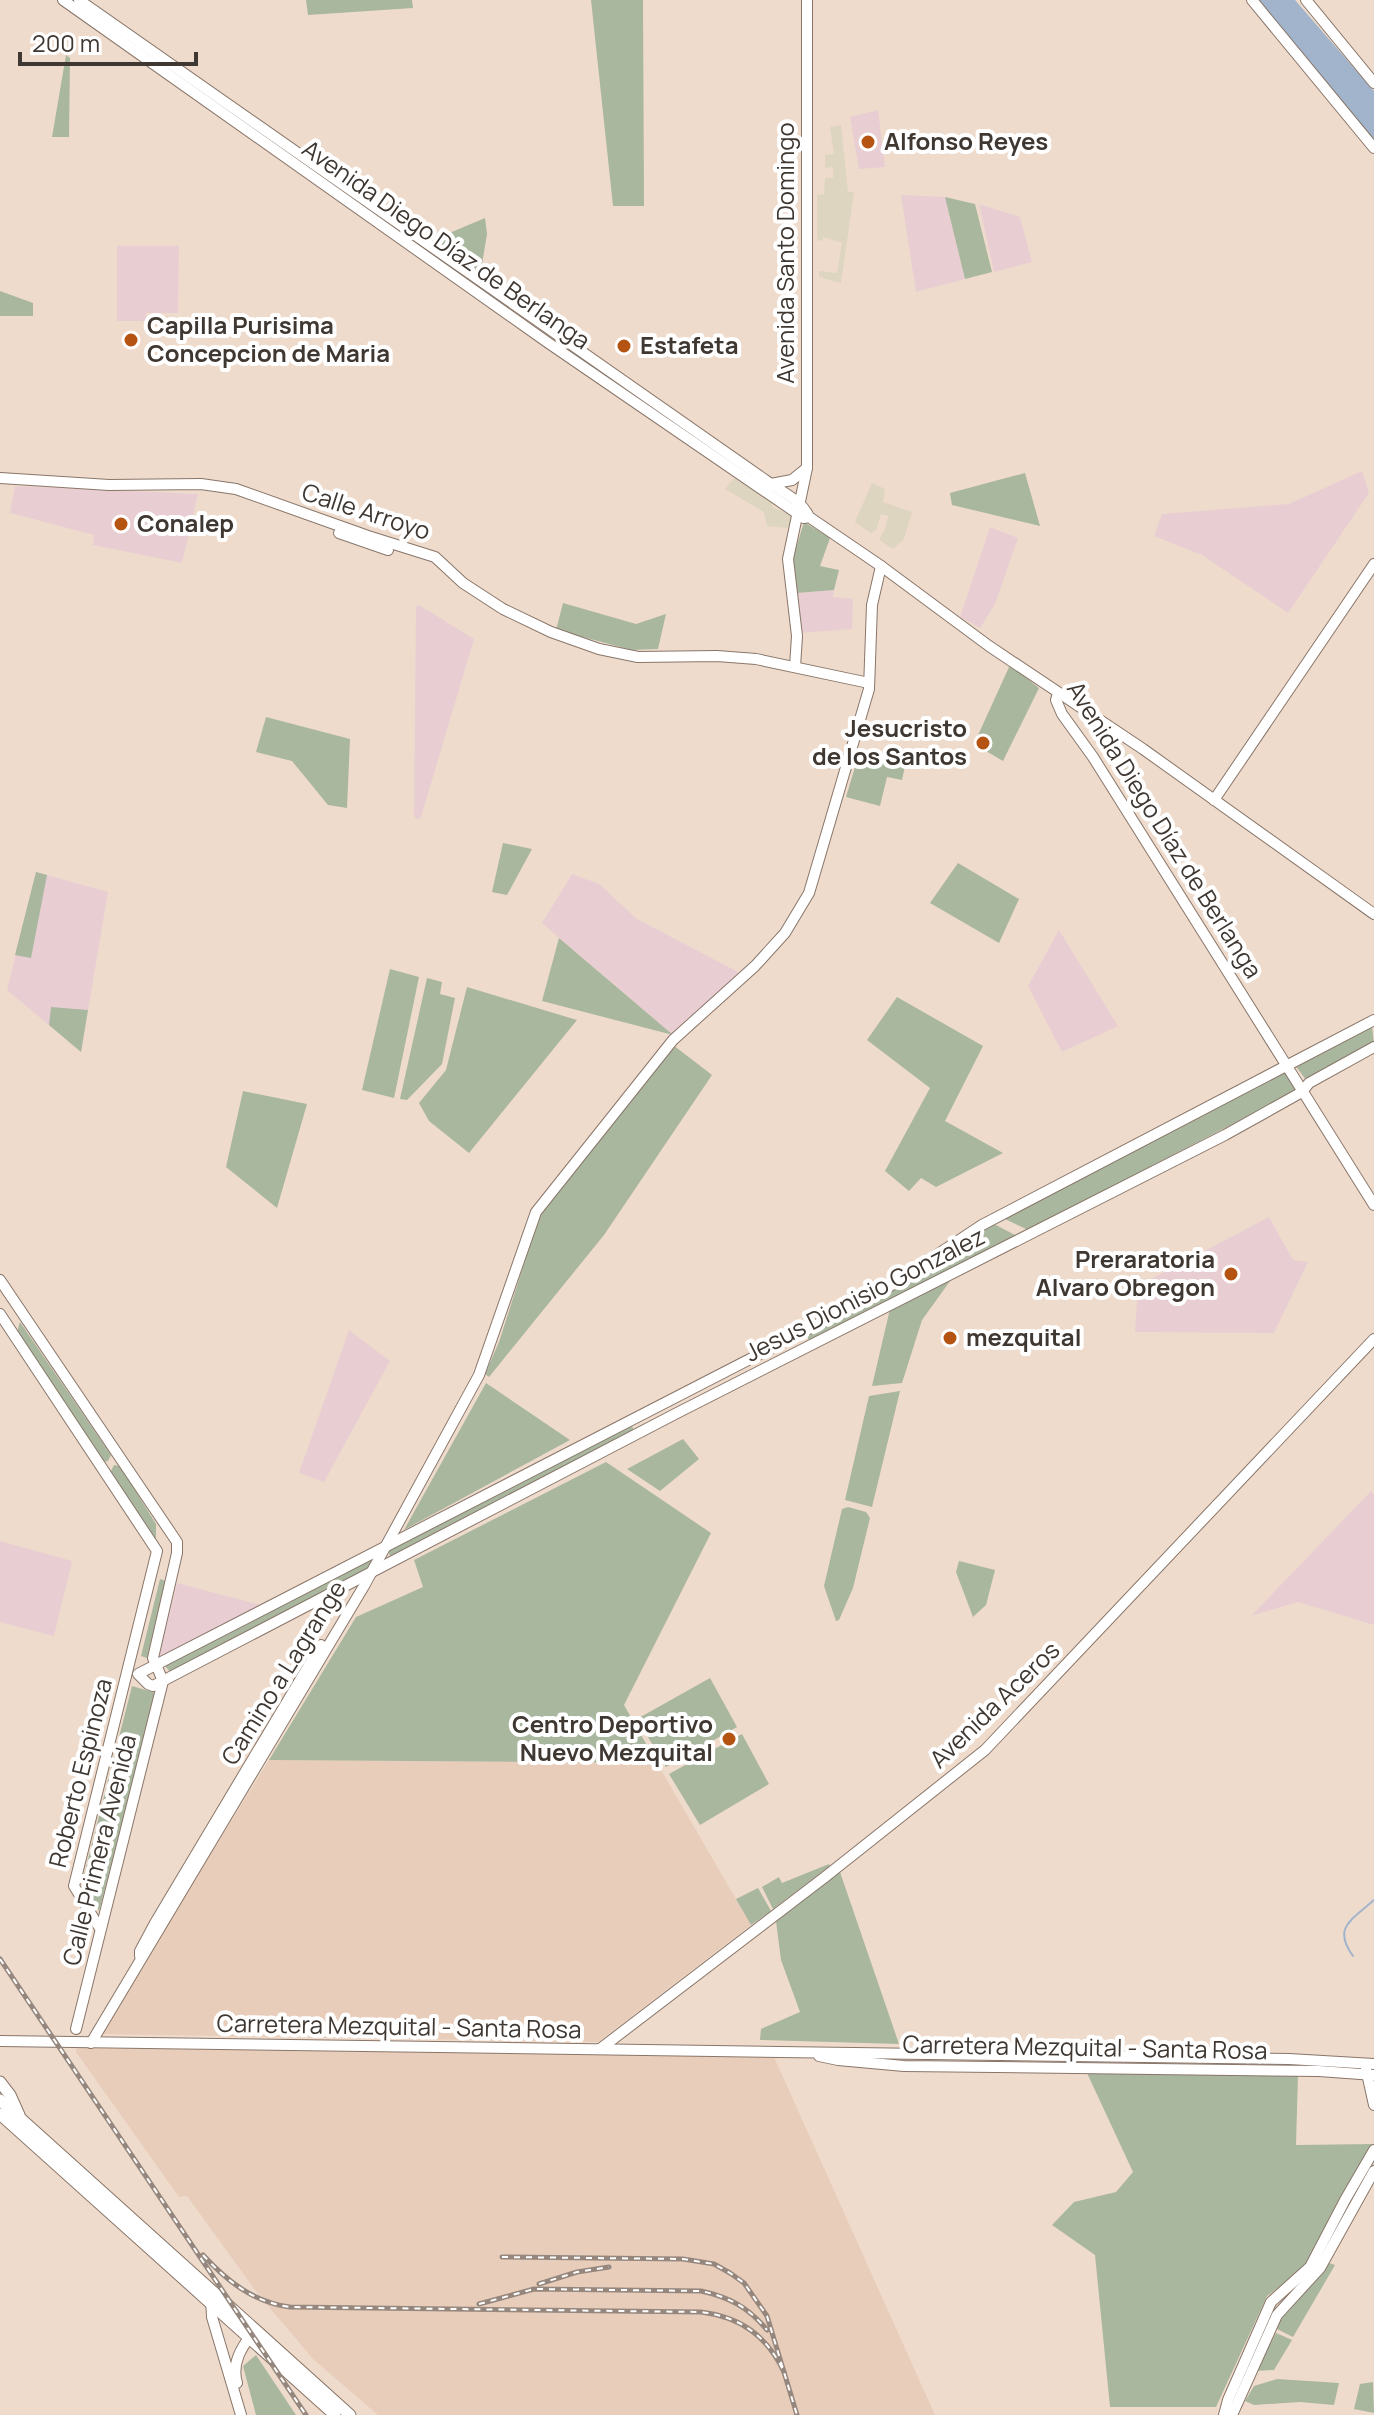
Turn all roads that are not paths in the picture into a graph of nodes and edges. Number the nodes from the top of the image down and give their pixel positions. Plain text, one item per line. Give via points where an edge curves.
1 (63, 0) edge
2 (79, 0) edge
3 (807, 0) edge
4 (1252, 0) edge
5 (1306, 0) edge
6 (1374, 83) edge
7 (1374, 148) edge
8 (807, 468) junction
9 (0, 478) edge
10 (771, 484) junction
11 (803, 512) junction
12 (1374, 564) edge
13 (881, 566) junction
14 (795, 667) junction
15 (869, 683) junction
16 (1058, 693) junction
17 (1214, 800) junction
18 (1374, 914) edge
19 (1374, 1020) edge
20 (1374, 1047) edge
21 (1287, 1066) junction
22 (1302, 1092) junction
23 (1374, 1205) edge
24 (0, 1280) edge
25 (0, 1314) edge
26 (1374, 1339) edge
27 (385, 1547) junction
28 (368, 1578) junction
29 (156, 1665) junction
30 (133, 1672) junction
31 (163, 1681) junction
32 (99, 1927) junction
33 (76, 2029) dead end
34 (0, 2041) edge
35 (91, 2043) junction
36 (598, 2050) junction
37 (1370, 2068) edge
38 (0, 2082) edge
39 (0, 2100) edge
40 (1374, 2105) edge
41 (0, 2114) edge
42 (20, 2120) junction
43 (1374, 2150) edge
44 (1374, 2171) edge
45 (212, 2297) junction
46 (252, 2333) junction
47 (232, 2376) junction
48 (241, 2415) edge
49 (248, 2415) edge
50 (335, 2415) edge
51 (350, 2415) edge
52 (1224, 2415) edge
53 (1232, 2415) edge

1 - 11 street, Avenida Diego Díaz de Berlanga via 538,336
2 - 10 street, Avenida Diego Díaz de Berlanga
3 - 8 street, Avenida Santo Domingo
4 - 7 street
5 - 6 street
8 - 10 street via 792,480
8 - 11 street, Avenida Santo Domingo
9 - 14 street, Calle Arroyo via 193,486 246,498 448,568 503,609 559,636 628,656 717,656
10 - 11 street, Avenida Diego Díaz de Berlanga
11 - 13 street, Avenida Diego Díaz de Berlanga
11 - 14 street, Avenida Santo Domingo via 788,559 797,636
12 - 17 street
13 - 15 street via 872,605
13 - 16 street, Avenida Diego Díaz de Berlanga
14 - 15 street
15 - 27 street via 809,893 785,933 673,1040 536,1212 479,1375
16 - 17 street
16 - 21 street, Avenida Diego Díaz de Berlanga via 1062,714
17 - 18 street
19 - 21 street, Jesus Dionisio Gonzalez
20 - 22 street, Jesus Dionisio Gonzalez
21 - 22 street, Avenida Diego Díaz de Berlanga
21 - 27 street, Jesus Dionisio Gonzalez via 982,1225 884,1290
22 - 23 street, Avenida Diego Díaz de Berlanga
22 - 28 street, Jesus Dionisio Gonzalez
24 - 29 street via 177,1542 153,1658
25 - 30 street, Roberto Espinoza via 157,1551
26 - 36 street, Avenida Aceros via 985,1750
27 - 28 street
27 - 29 street, Jesus Dionisio Gonzalez
28 - 31 street, Jesus Dionisio Gonzalez
28 - 35 street, Camino a Lagrange via 346,1603 155,1923
29 - 30 street, Jesus Dionisio Gonzalez
29 - 31 street
30 - 31 street via 150,1685
30 - 32 street, Roberto Espinoza via 74,1886
31 - 32 street, Calle Primera Avenida
32 - 33 street, Calle Primera Avenida
34 - 35 street, Carretera Mezquital - Santa Rosa
35 - 36 street, Carretera Mezquital - Santa Rosa
36 - 37 street, Carretera Mezquital - Santa Rosa via 1289,2059
37 - 40 street
38 - 42 main road
39 - 42 main road
41 - 45 main road
42 - 45 main road
43 - 52 street via 1310,2267 1271,2302
44 - 53 street via 1320,2268 1280,2309
45 - 46 main road
45 - 47 street
46 - 47 street
46 - 50 main road
46 - 51 main road
47 - 48 street
47 - 49 street

